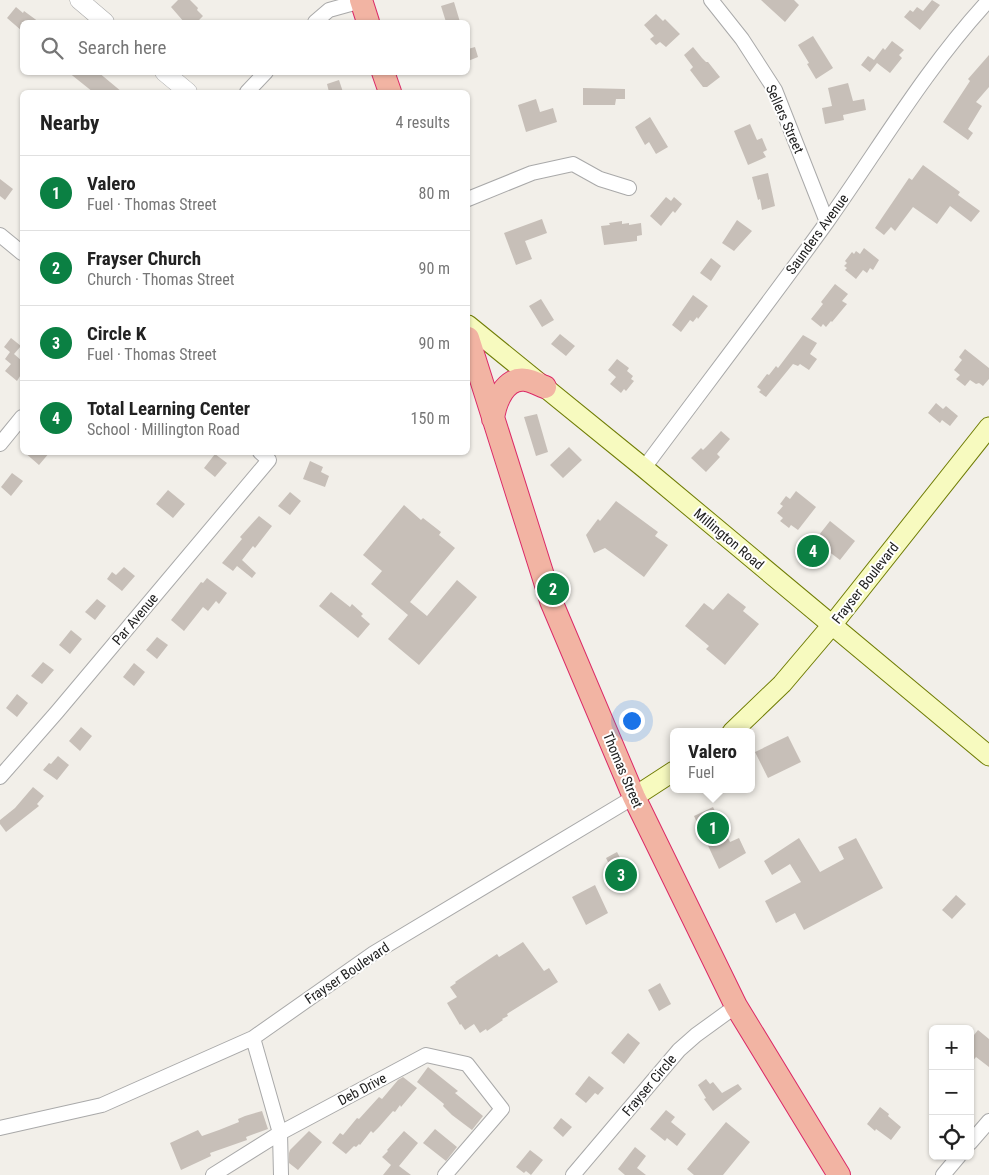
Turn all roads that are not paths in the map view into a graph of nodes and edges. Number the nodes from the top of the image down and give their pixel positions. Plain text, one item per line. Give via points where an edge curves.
1 (78, 0) edge
2 (710, 0) edge
3 (989, 0) edge
4 (364, 6) edge
5 (103, 20) edge
6 (318, 20) edge
7 (168, 75) edge
8 (263, 75) edge
9 (384, 75) edge
10 (186, 90) edge
11 (249, 90) edge
12 (389, 90) edge
13 (629, 188) dead end
14 (470, 198) edge
15 (827, 222) junction
16 (0, 235) edge
17 (20, 251) edge
18 (470, 326) edge
19 (470, 344) edge
20 (545, 387) junction
21 (20, 419) edge
22 (493, 419) junction
23 (989, 427) edge
24 (0, 444) edge
25 (264, 456) edge
26 (644, 468) junction
27 (832, 625) junction
28 (736, 728) edge
29 (989, 756) edge
30 (670, 774) edge
31 (0, 777) edge
32 (634, 797) junction
33 (736, 1006) junction
34 (253, 1038) junction
35 (989, 1121) edge
36 (0, 1128) edge
37 (280, 1133) junction
38 (974, 1138) edge
39 (956, 1160) edge
40 (213, 1175) edge
41 (280, 1175) edge
42 (445, 1175) edge
43 (574, 1175) edge
44 (839, 1175) edge
45 (943, 1175) edge

1 - 5 street
2 - 15 street, Sellers Street via 742,39 775,90
3 - 15 street, Saunders Avenue via 928,73
4 - 6 street via 330,10
7 - 10 street
8 - 11 street
9 - 12 highway
13 - 14 street via 600,179 573,164 532,173
15 - 26 street, Saunders Avenue
16 - 17 street
18 - 20 main road, Millington Road
19 - 22 highway, Thomas Street
20 - 22 highway via 526,380 512,383 498,398
20 - 26 main road, Millington Road
21 - 24 street
22 - 32 highway, Thomas Street via 551,601
23 - 27 main road, Frayser Boulevard
25 - 31 street, Par Avenue via 57,712
26 - 27 main road, Millington Road
27 - 28 main road, Frayser Boulevard via 782,684
27 - 29 main road, Millington Road
30 - 32 main road, Frayser Boulevard
32 - 33 highway, Thomas Street
32 - 34 street, Frayser Boulevard via 374,953
33 - 43 street, Frayser Circle via 679,1050
33 - 44 highway, Thomas Street
34 - 36 street, Frayser Boulevard via 102,1104
34 - 37 street
35 - 38 street
37 - 40 street, Deb Drive
37 - 41 street
37 - 42 street, Deb Drive via 426,1055 467,1064 502,1110
39 - 45 street

